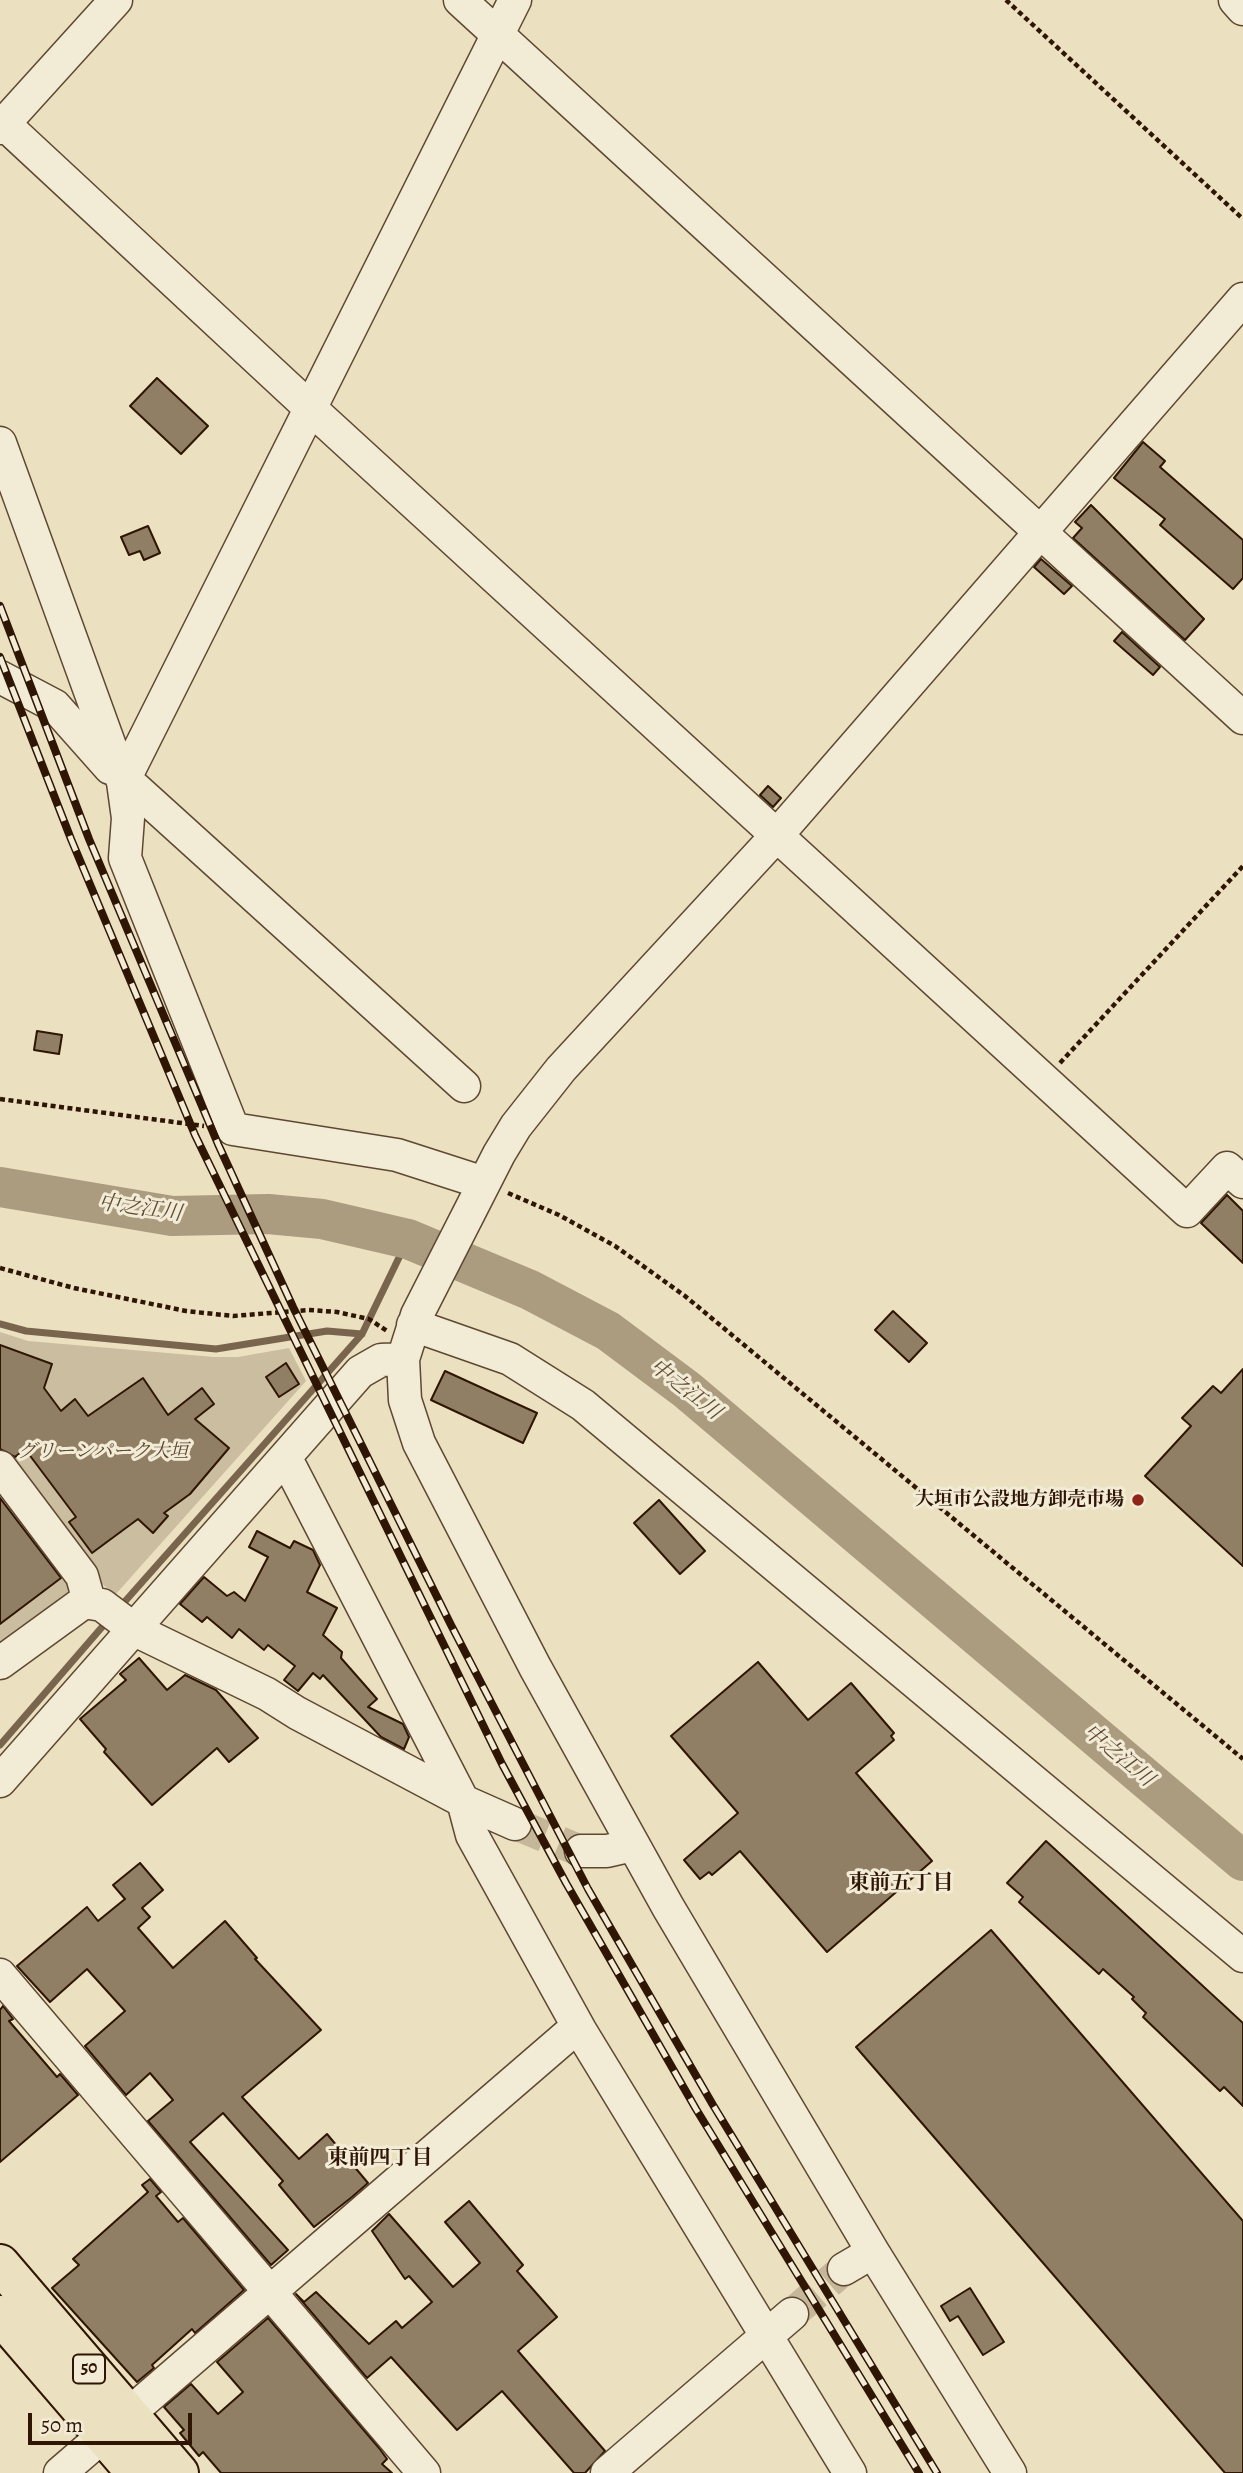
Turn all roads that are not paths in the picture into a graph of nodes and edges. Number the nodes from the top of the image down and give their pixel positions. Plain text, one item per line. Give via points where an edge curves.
1 (116, 0) edge
2 (460, 0) edge
3 (515, 0) edge
4 (1235, 0) edge
5 (1243, 9) edge
6 (497, 35) junction
7 (1, 123) edge
8 (1243, 299) edge
9 (310, 408) junction
10 (0, 443) edge
11 (1042, 532) junction
12 (0, 677) edge
13 (1243, 718) edge
14 (124, 780) junction
15 (778, 834) junction
16 (464, 1086) dead end
17 (1243, 1182) edge
18 (479, 1191) junction
19 (410, 1337) junction
20 (284, 1460) junction
21 (0, 1466) edge
22 (113, 1615) junction
23 (0, 1663) edge
24 (0, 1781) edge
25 (463, 1801) junction
26 (515, 1824) tunnel mouth
27 (633, 1845) junction
28 (581, 1851) tunnel mouth
29 (1243, 1956) edge
30 (0, 1975) edge
31 (580, 2030) junction
32 (873, 2252) junction
33 (0, 2264) edge
34 (844, 2269) tunnel mouth
35 (270, 2293) junction
36 (792, 2314) tunnel mouth
37 (0, 2315) edge
38 (766, 2333) junction
39 (116, 2425) junction
40 (60, 2473) edge
41 (136, 2473) edge
42 (179, 2473) edge
43 (424, 2473) edge
44 (607, 2473) edge
45 (850, 2473) edge
46 (1010, 2473) edge

1 - 7 street
2 - 6 street
3 - 6 street
4 - 5 street
6 - 9 street
6 - 11 street
7 - 9 street
8 - 11 street
9 - 14 street
9 - 15 street
10 - 14 street
11 - 13 street
11 - 15 street
12 - 14 street via 55,706
14 - 16 street
14 - 18 street via 128,818 125,858 233,1129 397,1155
15 - 17 street via 1188,1211 1227,1168
15 - 18 street via 561,1069 516,1126
18 - 19 street
19 - 20 street via 360,1372
19 - 27 street via 405,1400 419,1443
19 - 29 street via 510,1359 583,1405
20 - 22 street
20 - 25 street
21 - 22 street
22 - 23 street
22 - 24 street
22 - 25 street
25 - 26 street
25 - 31 street via 472,1835
27 - 28 street
27 - 32 street
30 - 35 street
31 - 35 street via 569,2034
31 - 38 street
32 - 34 street
32 - 46 street
33 - 39 main road, 50
35 - 39 street
35 - 43 street
36 - 38 street
37 - 39 main road, 50
38 - 44 street
38 - 45 street
39 - 40 street
39 - 41 main road, 50
39 - 42 main road, 50

